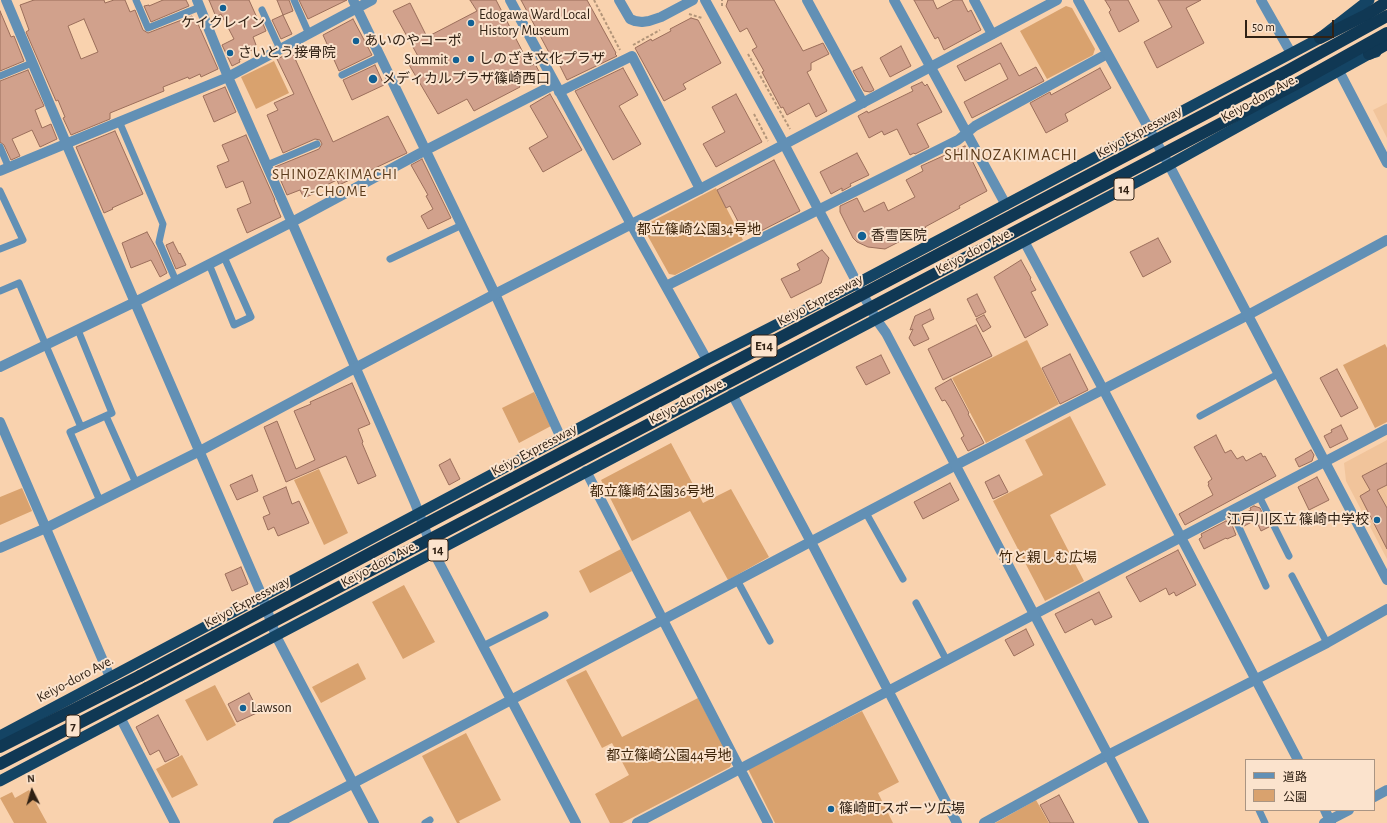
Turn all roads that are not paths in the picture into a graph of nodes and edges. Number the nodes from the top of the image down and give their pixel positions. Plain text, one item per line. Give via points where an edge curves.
1 (6, 0) edge
2 (136, 0) edge
3 (294, 0) edge
4 (372, 0) edge
5 (510, 0) edge
6 (620, 0) edge
7 (693, 0) edge
8 (705, 0) edge
9 (807, 0) edge
10 (894, 0) edge
11 (974, 0) edge
12 (1057, 0) edge
13 (1078, 0) edge
14 (1262, 0) edge
15 (1369, 0) edge
16 (1387, 2) edge
17 (199, 3) edge
18 (355, 4) edge
19 (262, 10) dead end
20 (1387, 16) edge
21 (1387, 33) edge
22 (309, 34) junction
23 (992, 34) junction
24 (1320, 38) junction
25 (1387, 44) edge
26 (280, 49) junction
27 (1387, 49) edge
28 (1292, 53) junction
29 (1107, 54) junction
30 (1369, 54) junction
31 (380, 56) junction
32 (32, 63) junction
33 (931, 68) junction
34 (1339, 71) junction
35 (342, 75) dead end
36 (0, 76) edge
37 (228, 77) junction
38 (557, 88) junction
39 (863, 103) junction
40 (119, 121) junction
41 (1148, 129) junction
42 (968, 133) junction
43 (66, 143) junction
44 (317, 144) dead end
45 (784, 144) junction
46 (0, 147) edge
47 (426, 150) junction
48 (1387, 163) edge
49 (267, 165) junction
50 (1169, 166) junction
51 (4, 169) edge
52 (700, 190) junction
53 (0, 191) edge
54 (1006, 205) junction
55 (819, 210) junction
56 (292, 222) junction
57 (631, 224) junction
58 (462, 225) junction
59 (1387, 240) edge
60 (1024, 241) junction
61 (0, 249) edge
62 (224, 257) junction
63 (390, 259) dead end
64 (209, 264) junction
65 (176, 281) junction
66 (858, 283) junction
67 (666, 286) junction
68 (0, 291) edge
69 (495, 294) junction
70 (135, 302) junction
71 (1248, 315) junction
72 (876, 319) junction
73 (78, 330) junction
74 (46, 345) junction
75 (707, 360) junction
76 (0, 367) edge
77 (357, 367) junction
78 (1278, 374) junction
79 (1103, 389) junction
80 (732, 394) junction
81 (106, 416) junction
82 (1200, 416) dead end
83 (0, 422) edge
84 (81, 427) junction
85 (1387, 429) edge
86 (561, 438) junction
87 (200, 451) junction
88 (1325, 461) junction
89 (956, 465) junction
90 (586, 471) junction
91 (136, 483) junction
92 (1260, 496) junction
93 (100, 501) junction
94 (1231, 510) junction
95 (866, 513) junction
96 (420, 514) junction
97 (46, 528) junction
98 (1181, 537) junction
99 (811, 542) junction
100 (0, 548) edge
101 (434, 553) junction
102 (1288, 556) dead end
103 (1292, 576) dead end
104 (903, 578) dead end
105 (737, 580) junction
106 (1387, 580) edge
107 (1266, 586) dead end
108 (262, 596) junction
109 (916, 602) dead end
110 (1387, 609) edge
111 (545, 615) dead end
112 (1034, 615) junction
113 (664, 619) junction
114 (276, 636) junction
115 (770, 641) dead end
116 (1327, 643) junction
117 (483, 646) junction
118 (947, 661) junction
119 (140, 676) joint
120 (110, 677) junction
121 (1255, 679) junction
122 (147, 688) joint
123 (889, 691) junction
124 (512, 700) junction
125 (120, 717) junction
126 (0, 736) edge
127 (0, 747) edge
128 (1108, 755) junction
129 (1297, 759) edge
130 (0, 764) edge
131 (740, 769) junction
132 (0, 780) edge
133 (353, 784) junction
134 (1387, 790) edge
135 (1375, 796) edge
136 (1259, 811) edge
137 (1324, 811) edge
138 (1347, 811) edge
139 (1328, 822) edge
140 (175, 823) edge
141 (278, 823) edge
142 (374, 823) edge
143 (576, 823) edge
144 (638, 823) edge
145 (768, 823) edge
146 (957, 823) edge
147 (984, 823) edge
148 (1144, 823) edge
149 (1265, 823) edge

1 - 32 street
2 - 17 lane via 148,28
3 - 22 lane
4 - 18 street
5 - 38 street
6 - 7 street via 630,19 642,22 661,17
8 - 45 street
9 - 39 street
10 - 33 street
11 - 23 street
12 - 23 street
13 - 29 street
14 - 28 street
15 - 24 highway, Keiyo-doro Ave.
16 - 24 highway
17 - 37 street
18 - 22 street
18 - 31 street
19 - 26 lane
20 - 119 highway, Keiyo Expressway / E14, bridge
21 - 122 highway, Keiyo Expressway / E14, bridge
22 - 26 street
23 - 33 street
24 - 28 highway, Keiyo-doro Ave.
25 - 30 highway
26 - 37 street
27 - 30 highway, Keiyo-doro Ave. / 14
28 - 41 highway, Keiyo-doro Ave.
29 - 41 street
29 - 42 street via 975,126
30 - 34 highway, Keiyo-doro Ave. / 14
31 - 35 lane
31 - 47 street
32 - 36 lane
32 - 43 street
33 - 39 street
33 - 42 street
34 - 48 street
34 - 50 highway, Keiyo-doro Ave. / 14
37 - 40 street
37 - 49 street
38 - 47 street
38 - 52 street via 632,56
38 - 57 street
39 - 45 street
40 - 43 street
40 - 65 lane via 163,224 159,242
41 - 50 street
41 - 54 highway, Keiyo-doro Ave.
42 - 54 street
42 - 55 street
43 - 51 street
43 - 70 street
44 - 49 lane
45 - 52 street
45 - 55 street
46 - 51 lane
47 - 56 street
47 - 58 street
49 - 56 street
50 - 60 highway, Keiyo-doro Ave. / 14
50 - 71 street
52 - 57 street
53 - 61 lane via 23,240
54 - 66 highway, Keiyo-doro Ave.
55 - 66 street
55 - 67 street
56 - 62 street
56 - 77 street
57 - 67 street
57 - 69 street
58 - 63 lane
58 - 69 street
59 - 71 street
60 - 72 highway, Keiyo-doro Ave. / 14
60 - 79 street
62 - 64 street
62 - 64 lane via 251,317 234,325
64 - 65 street
65 - 70 street
66 - 72 street
66 - 75 highway, Keiyo-doro Ave.
67 - 75 street
68 - 74 lane via 19,283
69 - 77 street
69 - 86 street
70 - 73 street
70 - 87 street
71 - 78 street
71 - 79 street
72 - 80 highway, Keiyo-doro Ave. / 14
72 - 89 street via 886,333
73 - 74 street
73 - 81 lane via 112,413
74 - 76 street
74 - 84 lane
75 - 86 highway, Keiyo-doro Ave.
77 - 87 street
77 - 96 street
78 - 82 lane
78 - 88 street
79 - 89 street
79 - 98 street
80 - 90 highway, Keiyo-doro Ave. / 14
80 - 99 street
81 - 84 lane
81 - 91 lane
83 - 97 street
84 - 93 lane via 70,432
85 - 88 street
86 - 96 highway, Keiyo-doro Ave.
87 - 91 street
87 - 108 street
88 - 92 street
88 - 106 street
89 - 95 street
89 - 112 street
90 - 101 highway, Keiyo-doro Ave. / 14
90 - 113 street
91 - 93 street
92 - 94 street
92 - 102 lane
93 - 97 street
94 - 98 street
94 - 107 lane
95 - 99 street
95 - 104 lane
96 - 101 street
96 - 108 highway, Keiyo-doro Ave.
97 - 100 street
97 - 120 street
98 - 112 street
98 - 121 street
99 - 105 street
99 - 123 street
101 - 114 highway, Keiyo-doro Ave. / 14
101 - 117 street
103 - 116 lane
105 - 113 street
105 - 115 lane
108 - 114 street
108 - 120 highway, Keiyo-doro Ave.
109 - 118 lane
110 - 116 street
111 - 117 lane
112 - 118 street
112 - 128 street
113 - 124 street
113 - 131 street
114 - 125 highway, Keiyo-doro Ave. / 14
114 - 133 street
116 - 121 street
117 - 124 street
118 - 123 street
119 - 127 highway, 7
120 - 126 highway, Keiyo-doro Ave.
121 - 128 street
121 - 129 street
122 - 130 highway, 7
123 - 131 street
123 - 146 street
124 - 133 street
124 - 143 street
125 - 132 highway, Keiyo-doro Ave. / 14
125 - 140 street
128 - 147 street
128 - 148 street
131 - 144 street
131 - 145 street
133 - 141 street
133 - 142 street
134 - 135 street
136 - 149 lane
137 - 139 street
138 - 139 street

